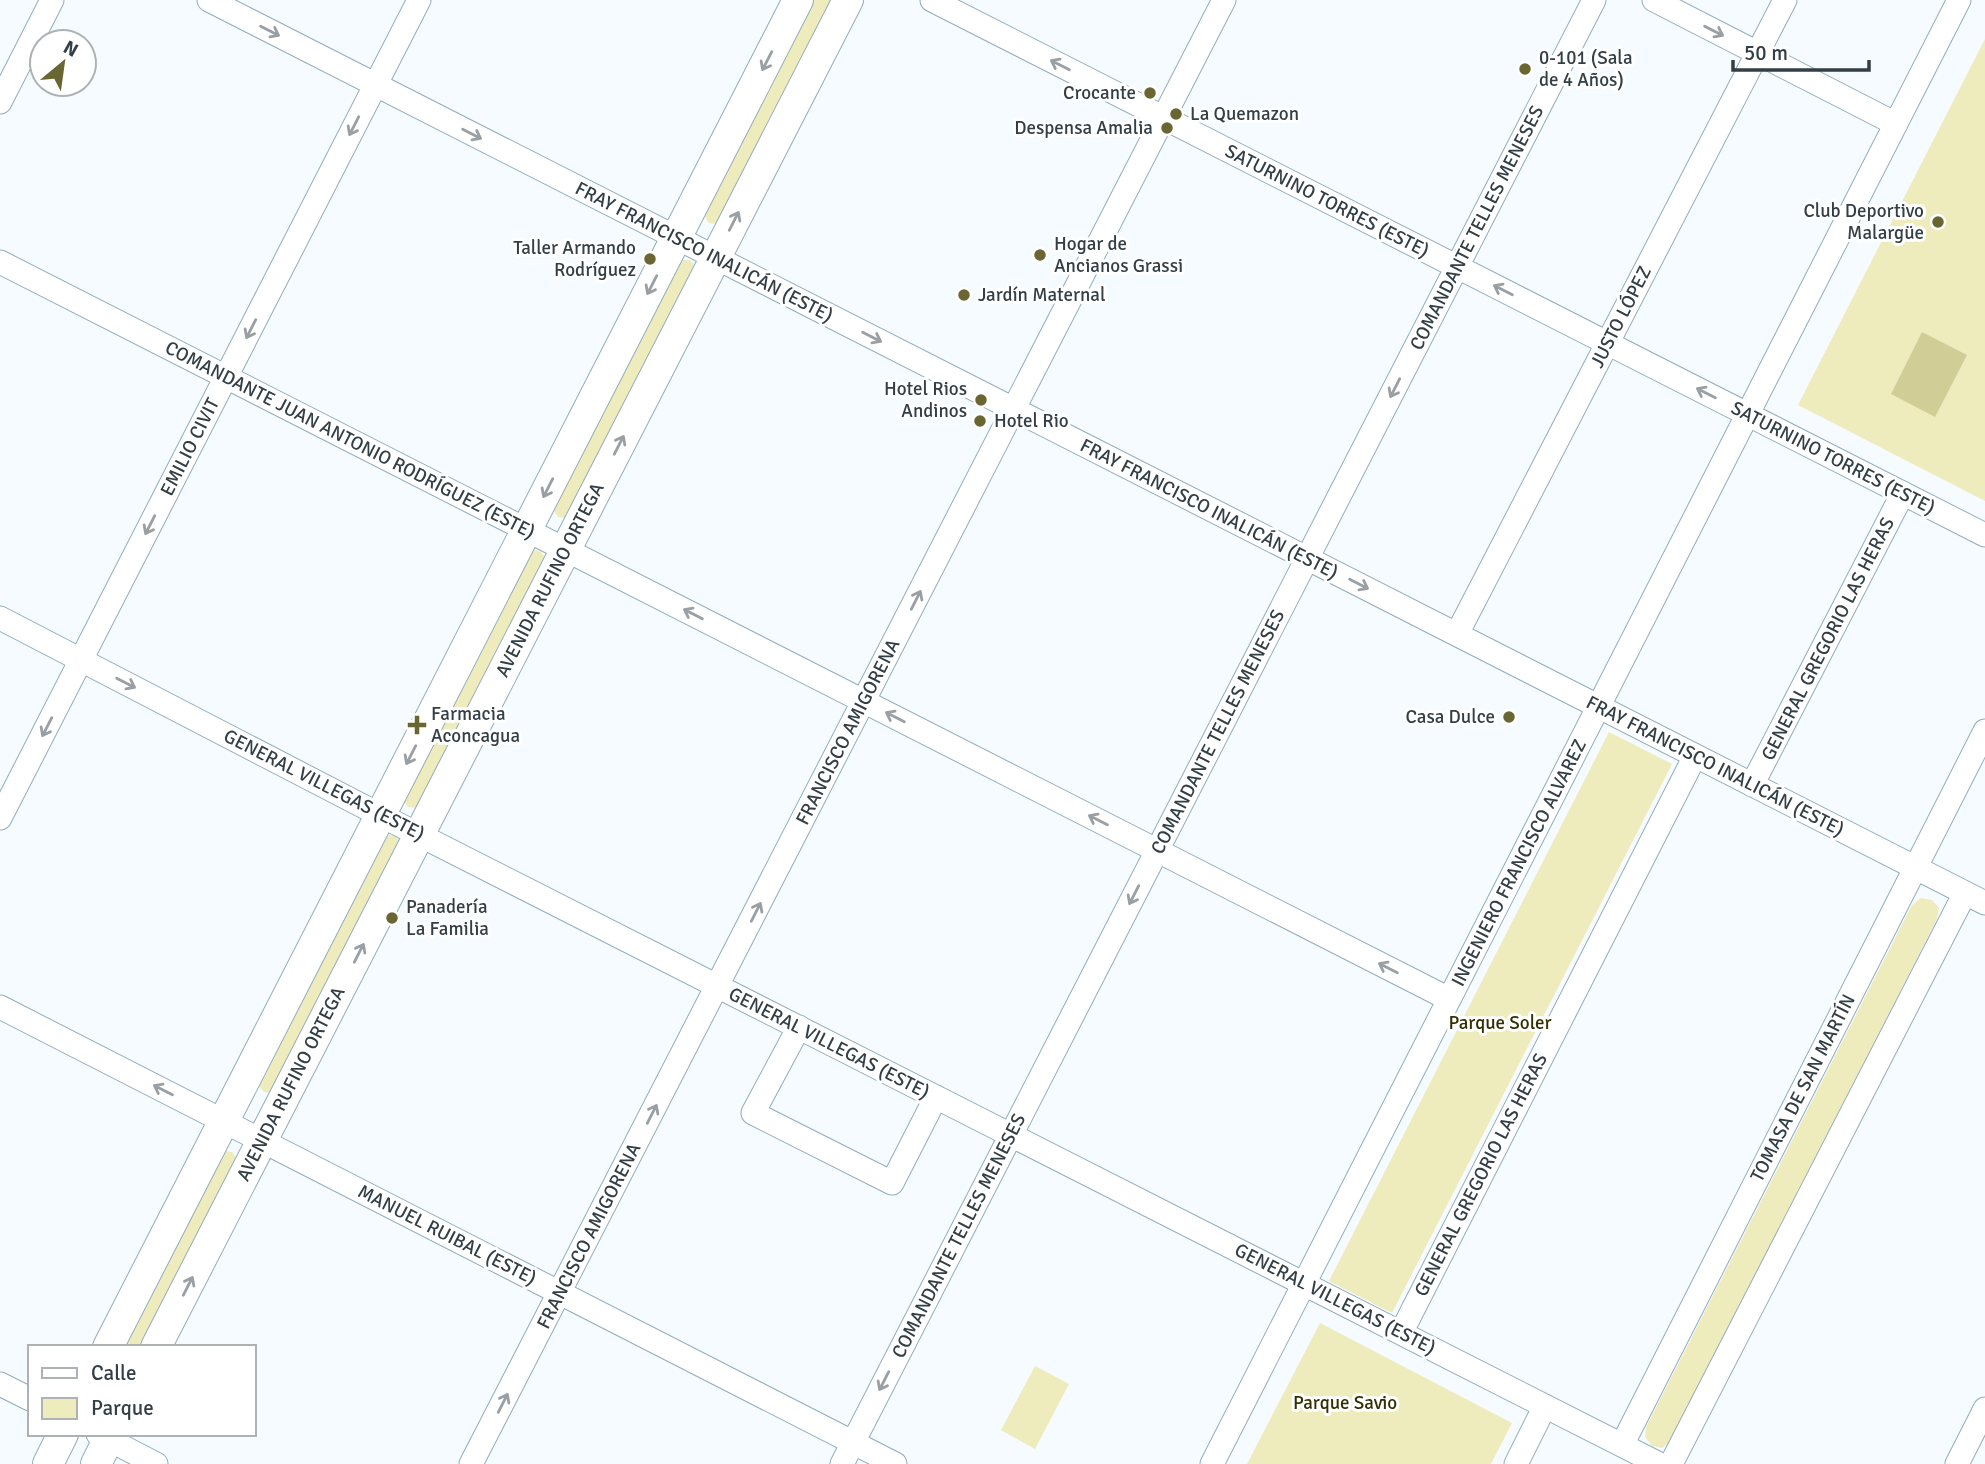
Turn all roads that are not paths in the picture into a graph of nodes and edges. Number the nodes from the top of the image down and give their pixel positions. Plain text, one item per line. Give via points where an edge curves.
1 (52, 0) edge
2 (209, 0) edge
3 (419, 0) edge
4 (798, 0) edge
5 (848, 0) edge
6 (932, 0) edge
7 (1224, 0) edge
8 (1594, 0) edge
9 (1654, 0) edge
10 (1784, 0) edge
11 (1959, 0) edge
12 (1757, 53) junction
13 (376, 85) junction
14 (0, 102) edge
15 (1164, 118) junction
16 (1896, 124) junction
17 (676, 238) junction
18 (715, 257) junction
19 (0, 262) edge
20 (1457, 267) junction
21 (1607, 343) junction
22 (226, 377) junction
23 (1014, 409) junction
24 (1747, 414) junction
25 (1903, 494) junction
26 (527, 530) junction
27 (1985, 535) edge
28 (566, 549) junction
29 (1307, 558) junction
30 (0, 618) edge
31 (1457, 634) junction
32 (81, 660) junction
33 (864, 701) junction
34 (1598, 707) junction
35 (1985, 731) edge
36 (1695, 755) junction
37 (1752, 785) junction
38 (380, 815) junction
39 (0, 818) edge
40 (419, 835) junction
41 (1157, 850) junction
42 (1915, 868) junction
43 (1975, 898) edge
44 (718, 986) junction
45 (1449, 999) junction
46 (0, 1007) edge
47 (799, 1027) junction
48 (936, 1097) junction
49 (224, 1121) junction
50 (1011, 1135) junction
51 (262, 1141) junction
52 (1304, 1284) junction
53 (559, 1293) junction
54 (1401, 1333) junction
55 (109, 1345) edge
56 (157, 1345) edge
57 (0, 1384) edge
58 (28, 1398) edge
59 (1545, 1406) junction
60 (1985, 1409) edge
61 (63, 1436) edge
62 (104, 1443) edge
63 (853, 1443) junction
64 (1622, 1445) junction
65 (48, 1464) edge
66 (156, 1464) edge
67 (471, 1464) edge
68 (842, 1464) edge
69 (895, 1464) edge
70 (1212, 1464) edge
71 (1516, 1464) edge
72 (1660, 1464) edge
73 (1671, 1464) edge
74 (1957, 1464) edge

1 - 14 street
2 -> 13 street, FRAY FRANCISCO INALICÁN (ESTE)
3 - 13 street, EMILIO CIVIT
4 -> 17 main road
18 -> 5 main road, AVENIDA RUFINO ORTEGA
15 -> 6 street, SATURNINO TORRES (ESTE)
7 - 15 street, FRANCISCO AMIGORENA
8 - 20 street, COMANDANTE TELLES MENESES
9 -> 12 street
10 - 12 street, JUSTO LÓPEZ
11 - 16 street, INGENIERO FRANCISCO ALVAREZ
12 - 16 street
12 - 21 street, JUSTO LÓPEZ
13 -> 17 street, FRAY FRANCISCO INALICÁN (ESTE)
13 -> 22 street, EMILIO CIVIT
15 - 20 street, SATURNINO TORRES (ESTE)
15 - 23 street, FRANCISCO AMIGORENA
16 - 24 street, INGENIERO FRANCISCO ALVAREZ
17 - 18 street, FRAY FRANCISCO INALICÁN (ESTE)
17 -> 26 main road
18 -> 23 street, FRAY FRANCISCO INALICÁN (ESTE)
28 -> 18 main road, AVENIDA RUFINO ORTEGA
19 - 22 street, COMANDANTE JUAN ANTONIO RODRÍGUEZ (ESTE)
21 -> 20 street, SATURNINO TORRES (ESTE)
20 -> 29 street, COMANDANTE TELLES MENESES
24 -> 21 street, SATURNINO TORRES (ESTE)
21 - 31 street, JUSTO LÓPEZ
22 - 26 street, COMANDANTE JUAN ANTONIO RODRÍGUEZ (ESTE)
22 -> 32 street, EMILIO CIVIT
23 - 29 street, FRAY FRANCISCO INALICÁN (ESTE)
33 -> 23 street, FRANCISCO AMIGORENA
24 - 25 street, SATURNINO TORRES (ESTE)
24 - 34 street, INGENIERO FRANCISCO ALVAREZ
25 - 27 street, SATURNINO TORRES (ESTE)
25 - 37 street, GENERAL GREGORIO LAS HERAS
26 - 28 street, COMANDANTE JUAN ANTONIO RODRÍGUEZ (ESTE)
26 -> 38 main road
33 -> 28 street, COMANDANTE JUAN ANTONIO RODRÍGUEZ (ESTE)
28 - 40 main road, AVENIDA RUFINO ORTEGA
29 -> 31 street, FRAY FRANCISCO INALICÁN (ESTE)
29 - 41 street, COMANDANTE TELLES MENESES
30 - 32 street, GENERAL VILLEGAS (ESTE)
31 - 34 street, FRAY FRANCISCO INALICÁN (ESTE)
32 -> 38 street, GENERAL VILLEGAS (ESTE)
32 -> 39 street, EMILIO CIVIT
41 -> 33 street, COMANDANTE JUAN ANTONIO RODRÍGUEZ (ESTE)
44 -> 33 street, FRANCISCO AMIGORENA
34 - 36 street, FRAY FRANCISCO INALICÁN (ESTE)
34 - 45 street, INGENIERO FRANCISCO ALVAREZ
35 - 42 street, TOMASA DE SAN MARTÍN
36 - 37 street, FRAY FRANCISCO INALICÁN (ESTE)
36 - 54 street, GENERAL GREGORIO LAS HERAS
37 - 42 street, FRAY FRANCISCO INALICÁN (ESTE)
38 - 40 street, GENERAL VILLEGAS (ESTE)
38 - 49 main road
40 - 44 street, GENERAL VILLEGAS (ESTE)
51 -> 40 main road, AVENIDA RUFINO ORTEGA
45 -> 41 street, COMANDANTE JUAN ANTONIO RODRÍGUEZ (ESTE)
41 -> 50 street, COMANDANTE TELLES MENESES
42 - 43 street, FRAY FRANCISCO INALICÁN (ESTE)
42 - 64 street, TOMASA DE SAN MARTÍN
43 - 73 street
44 - 47 street, GENERAL VILLEGAS (ESTE)
53 -> 44 street, FRANCISCO AMIGORENA
45 - 52 street, INGENIERO FRANCISCO ALVAREZ
49 -> 46 street, MANUEL RUIBAL (ESTE)
47 - 48 street, GENERAL VILLEGAS (ESTE)
47 - 48 street via 753,1113 892,1184
48 - 50 street, GENERAL VILLEGAS (ESTE)
49 - 51 street, MANUEL RUIBAL (ESTE)
49 - 55 main road
50 - 52 street, GENERAL VILLEGAS (ESTE)
50 -> 63 street, COMANDANTE TELLES MENESES
51 - 53 street, MANUEL RUIBAL (ESTE)
56 -> 51 main road, AVENIDA RUFINO ORTEGA
52 - 54 street, GENERAL VILLEGAS (ESTE)
52 - 70 street, INGENIERO FRANCISCO ALVAREZ
53 - 63 street, MANUEL RUIBAL (ESTE)
67 -> 53 street, FRANCISCO AMIGORENA
54 - 59 street, GENERAL VILLEGAS (ESTE)
57 - 58 street
59 - 64 street, GENERAL VILLEGAS (ESTE)
59 - 71 street
60 - 74 street
61 - 65 main road
62 - 66 street
63 - 68 street, COMANDANTE TELLES MENESES
63 - 69 street, MANUEL RUIBAL (ESTE)
64 - 72 street, GENERAL VILLEGAS (ESTE)

